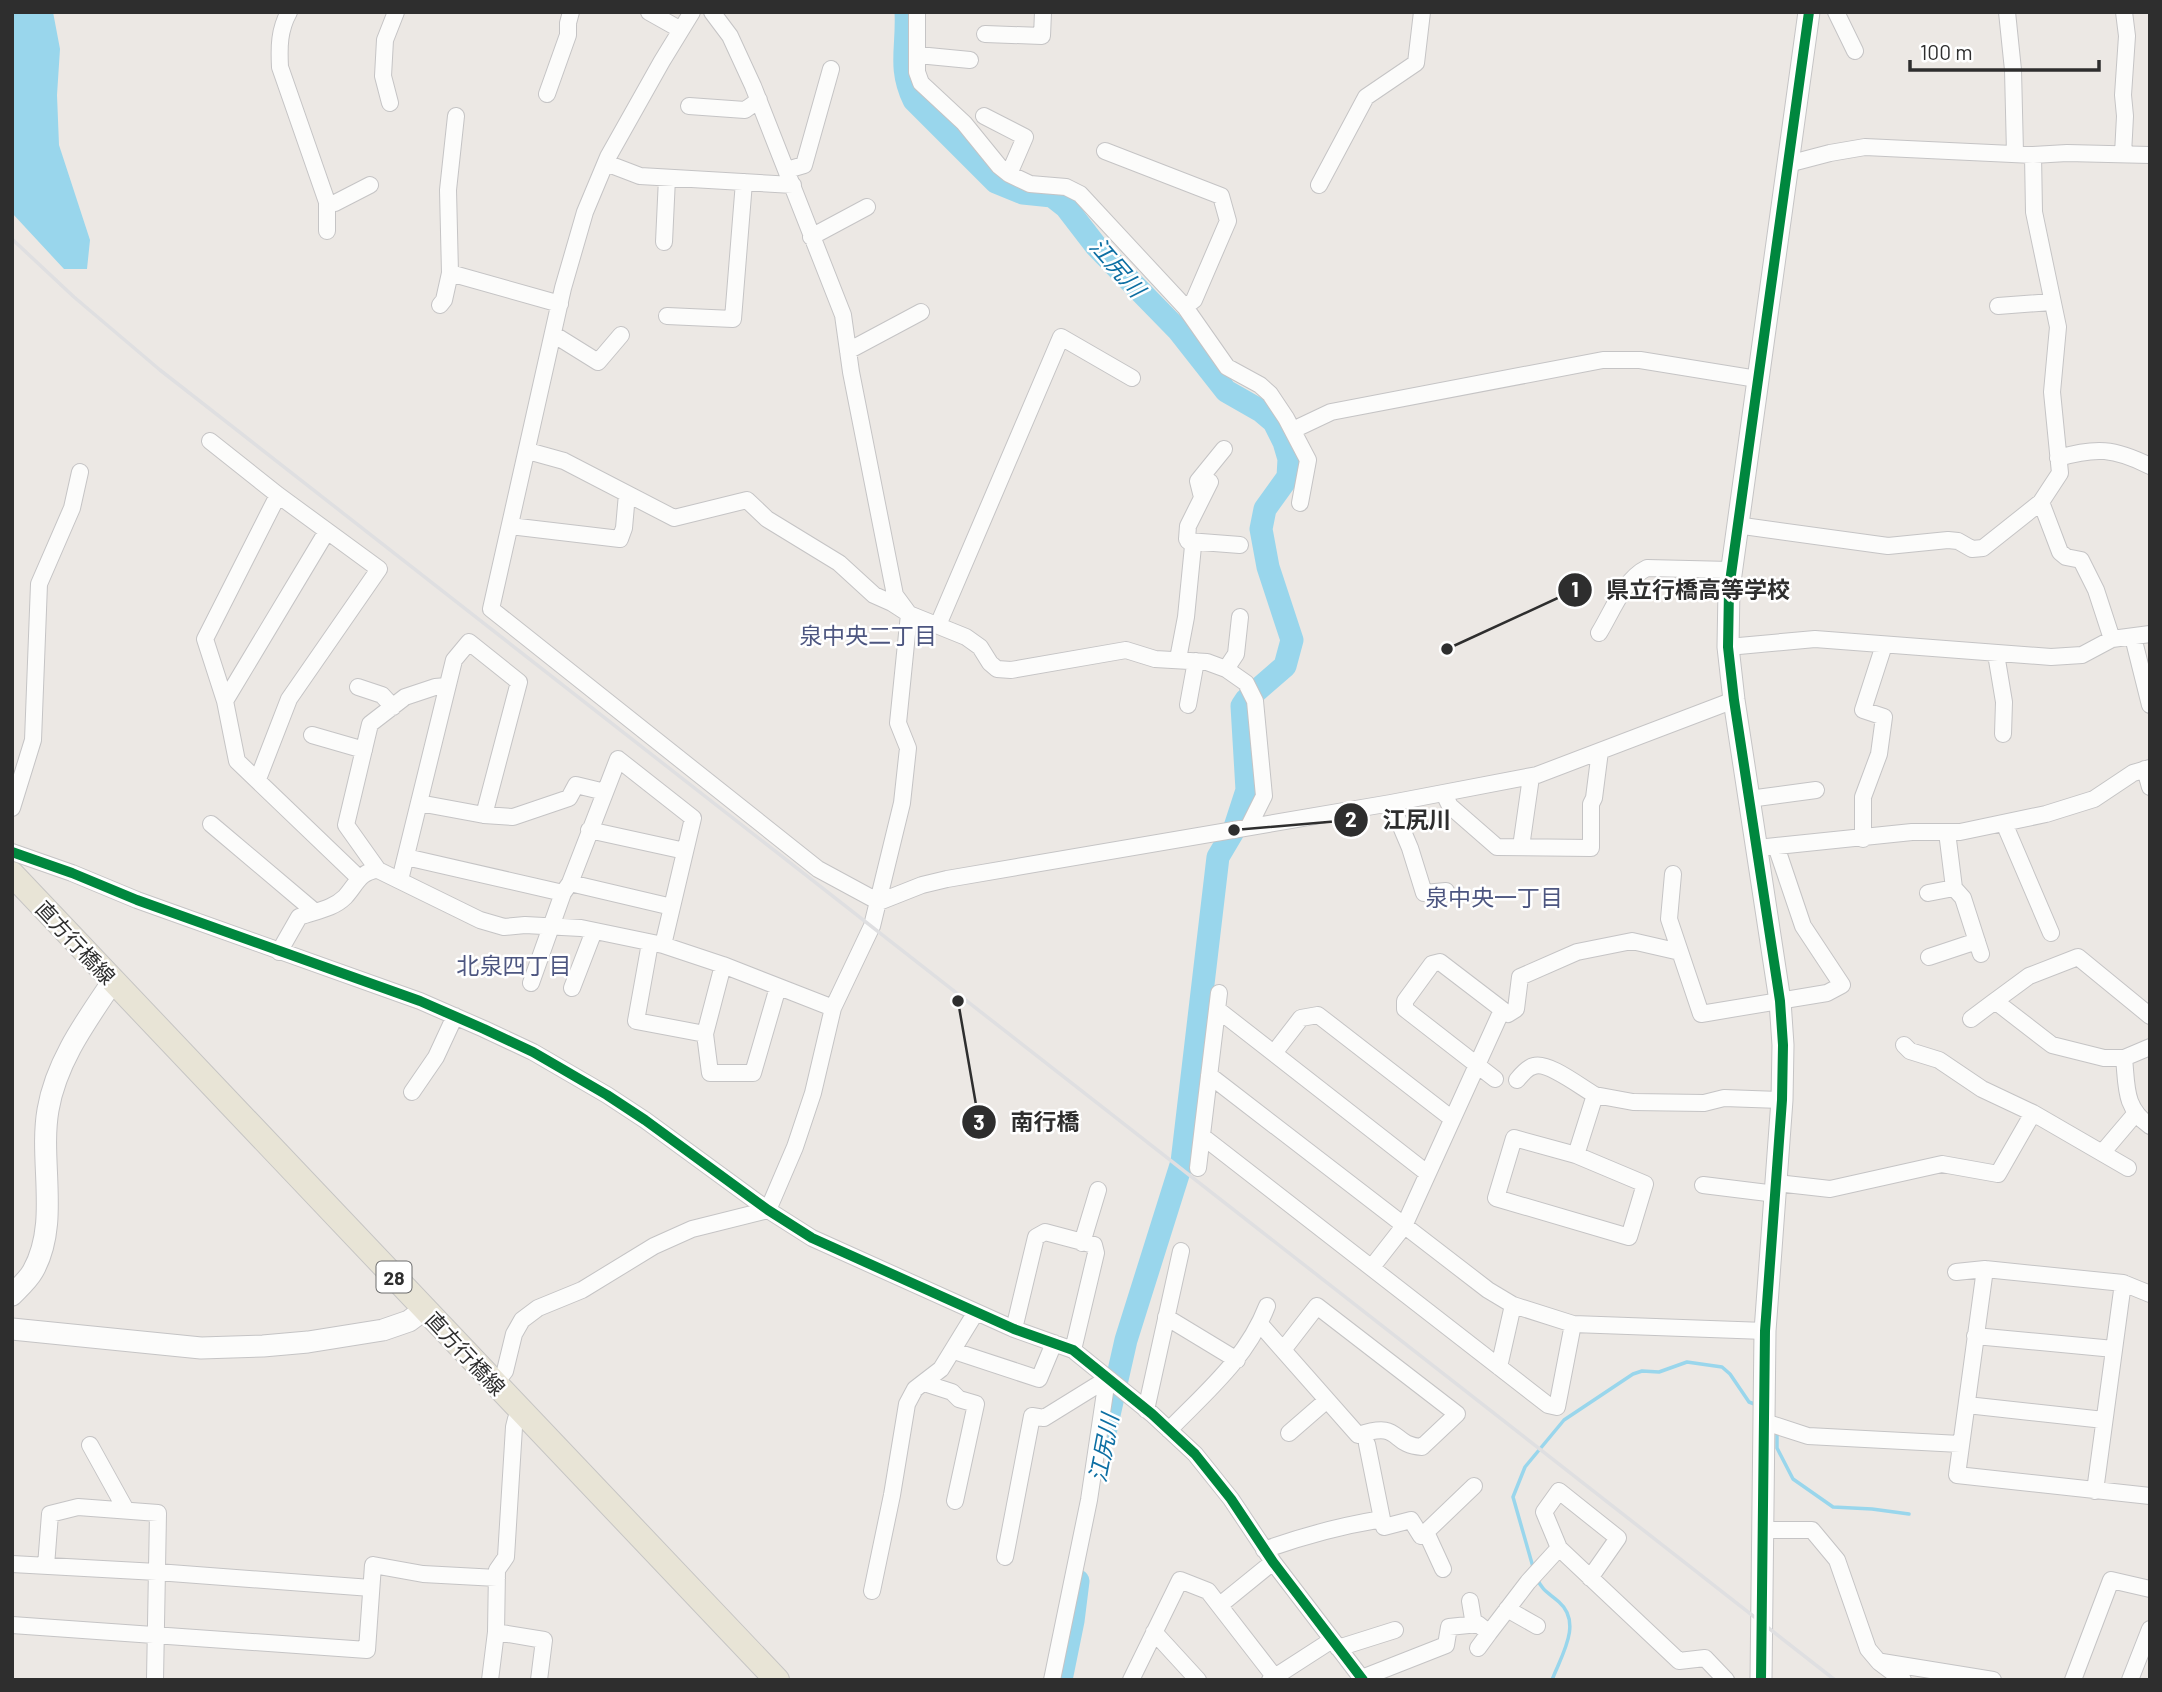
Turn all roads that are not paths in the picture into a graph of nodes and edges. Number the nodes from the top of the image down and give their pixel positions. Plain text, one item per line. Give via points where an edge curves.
1 (289, 12) edge
2 (396, 12) edge
3 (571, 12) edge
4 (649, 12) edge
5 (692, 12) edge
6 (712, 12) edge
7 (917, 12) edge
8 (1043, 12) edge
9 (1422, 12) edge
10 (1809, 12) edge
11 (1836, 12) edge
12 (2007, 12) edge
13 (2124, 12) edge
14 (681, 30) junction
15 (985, 34) dead end
16 (1855, 51) dead end
17 (918, 55) junction
18 (970, 60) dead end
19 (831, 69) dead end
20 (547, 94) dead end
21 (759, 100) junction
22 (390, 103) dead end
23 (689, 106) dead end
24 (456, 116) dead end
25 (984, 116) dead end
26 (1105, 151) dead end
27 (2015, 153) junction
28 (2123, 154) junction
29 (2033, 155) junction
30 (2150, 155) edge
31 (606, 163) junction
32 (1788, 164) junction
33 (1009, 174) junction
34 (667, 178) junction
35 (790, 178) junction
36 (744, 182) junction
37 (370, 185) dead end
38 (1320, 185) dead end
39 (327, 202) junction
40 (867, 207) dead end
41 (327, 231) dead end
42 (811, 237) junction
43 (664, 242) dead end
44 (450, 273) junction
45 (2052, 302) junction
46 (560, 304) junction
47 (440, 305) dead end
48 (1998, 306) dead end
49 (1185, 307) junction
50 (921, 312) dead end
51 (667, 316) dead end
52 (553, 334) junction
53 (621, 335) dead end
54 (848, 351) junction
55 (1132, 378) dead end
56 (1757, 379) junction
57 (1293, 430) junction
58 (210, 441) dead end
59 (1224, 449) dead end
60 (527, 451) junction
61 (2059, 458) junction
62 (2150, 466) edge
63 (80, 472) dead end
64 (1210, 482) dead end
65 (628, 494) junction
66 (278, 495) junction
67 (1202, 497) junction
68 (2041, 502) junction
69 (1300, 503) dead end
70 (1736, 525) junction
71 (510, 526) junction
72 (327, 531) junction
73 (1188, 541) junction
74 (1240, 545) dead end
75 (1731, 570) junction
76 (909, 614) junction
77 (1240, 617) dead end
78 (938, 625) junction
79 (1599, 634) dead end
80 (2141, 636) edge
81 (2112, 639) junction
82 (1884, 645) junction
83 (1728, 647) junction
84 (1996, 654) junction
85 (1178, 659) junction
86 (1196, 661) junction
87 (1226, 669) junction
88 (358, 687) dead end
89 (447, 687) junction
90 (1734, 700) junction
91 (225, 701) junction
92 (1188, 705) dead end
93 (2150, 705) edge
94 (393, 707) junction
95 (2003, 734) dead end
96 (313, 735) dead end
97 (364, 750) junction
98 (1600, 751) junction
99 (2147, 768) edge
100 (1531, 776) junction
101 (258, 779) junction
102 (2150, 787) edge
103 (1816, 790) dead end
104 (605, 792) junction
105 (1444, 794) junction
106 (1749, 799) junction
107 (419, 803) junction
108 (1391, 803) junction
109 (12, 808) edge
110 (484, 815) junction
111 (2004, 823) junction
112 (211, 824) dead end
113 (1249, 826) junction
114 (589, 830) junction
115 (1947, 832) junction
116 (1863, 839) junction
117 (1521, 847) junction
118 (1766, 847) junction
119 (685, 850) junction
120 (12, 852) edge
121 (406, 857) junction
122 (378, 870) junction
123 (12, 874) edge
124 (1673, 874) dead end
125 (359, 878) junction
126 (400, 880) junction
127 (566, 888) junction
128 (1954, 888) junction
129 (1447, 891) dead end
130 (1928, 893) dead end
131 (879, 902) junction
132 (672, 907) junction
133 (314, 911) junction
134 (553, 926) junction
135 (594, 931) junction
136 (2052, 933) dead end
137 (657, 944) junction
138 (279, 952) junction
139 (1680, 953) junction
140 (1929, 957) dead end
141 (723, 965) junction
142 (113, 981) junction
143 (531, 983) dead end
144 (778, 987) junction
145 (572, 988) dead end
146 (1780, 1001) junction
147 (1995, 1002) junction
148 (833, 1008) junction
149 (1502, 1010) junction
150 (456, 1016) junction
151 (2150, 1016) edge
152 (1971, 1018) dead end
153 (705, 1034) junction
154 (1904, 1045) dead end
155 (2150, 1047) edge
156 (1274, 1053) junction
157 (2124, 1058) junction
158 (1476, 1065) junction
159 (1209, 1075) junction
160 (1495, 1079) dead end
161 (1517, 1080) dead end
162 (412, 1092) dead end
163 (1595, 1095) junction
164 (1782, 1100) junction
165 (2136, 1113) junction
166 (2033, 1114) junction
167 (1451, 1118) junction
168 (2150, 1126) edge
169 (1202, 1136) junction
170 (2102, 1153) junction
171 (1576, 1155) junction
172 (1198, 1168) dead end
173 (2128, 1168) dead end
174 (1427, 1173) junction
175 (1703, 1185) dead end
176 (1777, 1189) junction
177 (1098, 1190) dead end
178 (768, 1210) junction
179 (1404, 1226) junction
180 (1082, 1243) junction
181 (1181, 1251) dead end
182 (1372, 1267) junction
183 (1985, 1269) junction
184 (1956, 1272) dead end
185 (2123, 1283) junction
186 (2150, 1294) edge
187 (12, 1295) edge
188 (1513, 1305) junction
189 (1267, 1306) dead end
190 (425, 1309) junction
191 (976, 1312) junction
192 (1166, 1317) junction
193 (1261, 1324) junction
194 (1573, 1324) junction
195 (12, 1329) edge
196 (1014, 1329) junction
197 (1765, 1331) junction
198 (1975, 1336) junction
199 (1054, 1343) junction
200 (2114, 1349) junction
201 (1073, 1350) junction
202 (1283, 1350) junction
203 (954, 1351) junction
204 (1237, 1360) junction
205 (1499, 1367) junction
206 (1107, 1379) junction
207 (924, 1383) junction
208 (495, 1384) junction
209 (1327, 1400) junction
210 (1967, 1405) junction
211 (1146, 1410) junction
212 (523, 1412) junction
213 (2104, 1420) junction
214 (1762, 1421) junction
215 (1169, 1430) junction
216 (1289, 1433) dead end
217 (1367, 1444) dead end
218 (1960, 1444) junction
219 (90, 1445) dead end
220 (1474, 1486) dead end
221 (2095, 1491) junction
222 (2150, 1496) edge
223 (955, 1501) dead end
224 (126, 1510) junction
225 (1382, 1519) junction
226 (1762, 1530) junction
227 (1426, 1532) junction
228 (1559, 1548) junction
229 (1005, 1556) dead end
230 (1269, 1556) junction
231 (12, 1564) edge
232 (46, 1566) junction
233 (1443, 1569) dead end
234 (157, 1572) junction
235 (497, 1578) junction
236 (1590, 1578) junction
237 (370, 1588) junction
238 (2150, 1589) edge
239 (872, 1591) dead end
240 (1470, 1601) dead end
241 (1220, 1605) junction
242 (1507, 1609) junction
243 (12, 1625) edge
244 (1474, 1625) junction
245 (1537, 1626) dead end
246 (2150, 1629) edge
247 (1395, 1630) dead end
248 (496, 1632) junction
249 (1154, 1632) junction
250 (1489, 1633) junction
251 (155, 1634) junction
252 (1335, 1644) junction
253 (1478, 1648) dead end
254 (1879, 1662) junction
255 (1274, 1678) edge
256 (1363, 1679) edge
257 (155, 1680) edge
258 (490, 1680) edge
259 (539, 1680) edge
260 (777, 1680) edge
261 (1052, 1680) edge
262 (1131, 1680) edge
263 (1198, 1680) edge
264 (1726, 1680) edge
265 (1761, 1680) edge
266 (1903, 1680) edge
267 (1993, 1680) edge
268 (2073, 1680) edge
269 (2130, 1680) edge

1 - 39 street via 282,24 280,67
2 - 22 street via 385,40 383,76
3 - 20 street via 568,35
4 - 14 street
5 - 14 street
6 - 21 street via 730,36
7 - 17 street
8 - 15 street via 1042,36
9 - 38 street via 1416,63 1366,97
10 - 32 street
11 - 16 street
12 - 27 street
13 - 28 street
14 - 31 street
17 - 18 street
17 - 33 street via 921,83
19 - 35 street via 804,166
21 - 23 street via 746,110
21 - 35 street
24 - 44 street via 448,190
25 - 33 street via 1026,137
26 - 49 street via 1221,196 1228,221 1194,300
27 - 29 street
27 - 32 street via 1865,147
28 - 29 street
28 - 30 street
29 - 45 street via 2035,212
31 - 34 street via 640,176
31 - 46 street via 585,212
32 - 56 street
33 - 49 street via 1030,184 1066,187 1080,194
34 - 36 street
34 - 43 street
35 - 36 street
35 - 42 street
36 - 51 street via 733,319
37 - 39 street via 335,203
39 - 41 street
40 - 42 street
42 - 54 street via 843,315
44 - 46 street
44 - 47 street
45 - 48 street
45 - 61 street via 2058,327 2052,392
46 - 52 street
49 - 57 street via 1227,367 1270,394
50 - 54 street
52 - 53 street via 598,362
52 - 60 street
54 - 76 street via 895,595
55 - 78 street via 1061,337
56 - 57 street via 1640,360 1604,360 1331,412
56 - 70 street
57 - 69 street via 1308,460
58 - 66 street
59 - 67 street via 1198,481
60 - 65 street via 564,461
60 - 71 street
61 - 62 street via 2091,449 2125,455
61 - 68 street via 2060,473
63 - 109 street via 72,508 39,584 33,740
64 - 67 street
65 - 71 street via 620,539
65 - 76 street via 674,518 747,500 767,519 839,563 873,595
66 - 72 street
66 - 91 street via 205,639
67 - 73 street via 1188,526
68 - 70 street via 1983,548 1972,549 1958,541 1888,547
68 - 81 street via 2060,552 2081,560
70 - 75 street
71 - 131 street via 491,609 818,869
72 - 91 street
72 - 101 street via 379,569 289,699
73 - 74 street
73 - 85 street via 1193,546
75 - 79 street via 1647,568 1631,580
75 - 83 street
76 - 78 street
76 - 131 street via 898,723 908,748 902,803
77 - 87 street via 1236,654
78 - 85 street via 966,637 1002,670 1126,650 1154,659
80 - 81 street
80 - 93 street
81 - 84 street via 2082,655
82 - 83 street via 1815,639
82 - 84 street
82 - 116 street via 1863,710 1884,717 1879,754 1863,797
83 - 90 street
84 - 95 street via 2004,702
85 - 86 street
86 - 87 street
86 - 92 street
87 - 113 street via 1246,683 1255,701 1264,796
88 - 94 street via 382,695
89 - 94 street via 405,696
89 - 107 street
89 - 110 street via 454,660 469,642 519,682
90 - 98 street
90 - 106 street
91 - 101 street via 237,761
94 - 97 street via 370,724
96 - 97 street
97 - 122 street via 346,825
98 - 100 street
98 - 117 street via 1591,804 1591,848
99 - 102 street
99 - 111 street via 2094,799
100 - 105 street
100 - 117 street
101 - 125 street
103 - 106 street
104 - 110 street via 576,785 569,797 513,817
104 - 114 street
104 - 119 street via 618,759 693,818
105 - 108 street
105 - 117 street via 1450,806 1497,847
106 - 118 street
107 - 110 street
107 - 121 street
108 - 113 street
108 - 129 street via 1424,893
111 - 115 street
111 - 136 street
112 - 133 street
113 - 131 street via 947,879
114 - 119 street
114 - 127 street
115 - 116 street
115 - 128 street
116 - 118 street
118 - 146 street
118 - 146 street via 1803,926 1842,985 1827,993
119 - 132 street
120 - 138 street
121 - 126 street
121 - 127 street
122 - 125 street
122 - 126 street
123 - 142 main road, 直方行橋線 / 28
124 - 139 street via 1670,919
125 - 133 street via 344,898
126 - 134 street via 480,920 504,927
127 - 132 street
127 - 134 street
128 - 130 street
128 - 140 street via 1963,898 1979,948
131 - 148 street
132 - 137 street
133 - 138 street via 299,917
134 - 135 street
134 - 143 street
135 - 137 street
135 - 145 street
137 - 141 street
137 - 153 street via 636,1021
138 - 150 street
139 - 146 street via 1701,1014
139 - 149 street via 1632,941 1577,952 1520,977 1516,1009 1508,1014
141 - 144 street
141 - 153 street
142 - 187 street via 74,1040 52,1093 46,1127 46,1230 33,1271
142 - 190 main road, 直方行橋線 / 28
144 - 148 street
144 - 153 street via 752,1073 710,1073
146 - 164 street
147 - 151 street via 2029,976 2078,957
147 - 152 street
147 - 157 street via 2052,1045 2104,1058
148 - 178 street via 813,1093
149 - 158 street
149 - 158 street via 1440,962 1432,964 1405,1001 1405,1009
150 - 162 street
150 - 178 street via 533,1052 607,1095
154 - 166 street
155 - 157 street
156 - 159 street via 1218,1001
156 - 167 street via 1301,1018 1318,1015
156 - 174 street
157 - 165 street via 2129,1103
158 - 160 street
158 - 167 street
159 - 169 street
159 - 179 street
161 - 163 street via 1533,1066 1542,1065
163 - 164 street via 1704,1103 1724,1098
163 - 171 street
164 - 176 street
165 - 168 street
165 - 170 street
166 - 170 street
166 - 176 street via 1998,1174 1942,1164 1830,1189
167 - 174 street
169 - 172 street
169 - 182 street
170 - 173 street
171 - 171 street via 1645,1185 1629,1237 1496,1198 1514,1138
174 - 179 street
175 - 176 street
176 - 197 street
177 - 180 street
178 - 191 street via 812,1238
178 - 208 street via 692,1229 654,1246 582,1290 538,1308 522,1320 514,1334 505,1371
179 - 182 street
179 - 188 street
180 - 196 street via 1045,1232 1036,1237
180 - 201 street via 1094,1245 1096,1253
181 - 192 street
182 - 205 street
183 - 184 street
183 - 185 street
183 - 198 street
185 - 186 street
185 - 200 street
188 - 194 street
188 - 205 street
189 - 193 street
190 - 195 street via 409,1321 383,1330 262,1346 201,1348
190 - 208 main road, 直方行橋線 / 28
191 - 196 street
191 - 203 street
192 - 204 street
192 - 211 street
193 - 202 street
193 - 204 street
194 - 197 street
194 - 205 street via 1557,1407
196 - 199 street
197 - 214 street
198 - 200 street
198 - 210 street
199 - 201 street
199 - 203 street via 1039,1379
200 - 213 street
201 - 206 street
202 - 209 street
202 - 209 street via 1317,1306 1457,1414 1422,1447 1410,1446 1390,1430 1377,1428 1358,1435
203 - 207 street
204 - 215 street
206 - 211 street
206 - 229 street via 1044,1418 1032,1416
206 - 261 street via 1089,1500
207 - 223 street via 976,1404
207 - 239 street via 907,1404
208 - 212 main road, 直方行橋線 / 28
209 - 216 street
210 - 213 street
210 - 218 street
211 - 215 street
212 - 235 street via 514,1427 506,1557
212 - 260 main road, 直方行橋線 / 28
213 - 221 street
214 - 218 street via 1808,1436
214 - 226 street
215 - 230 street via 1224,1490
217 - 225 street
218 - 221 street via 1957,1475
219 - 224 street
220 - 227 street
221 - 222 street
224 - 232 street via 78,1507 50,1514
224 - 234 street via 158,1513
225 - 227 street via 1384,1527 1411,1520 1421,1536
225 - 230 street via 1309,1534
226 - 254 street via 1812,1530 1837,1560 1868,1649
226 - 265 street
227 - 233 street
228 - 236 street
228 - 236 street via 1544,1512 1559,1491 1618,1538
228 - 242 street
230 - 241 street
230 - 252 street
231 - 232 street
232 - 234 street
234 - 237 street
234 - 251 street
235 - 237 street via 423,1574 373,1565
235 - 248 street
236 - 264 street via 1679,1661 1705,1658
237 - 251 street via 367,1650
238 - 268 street via 2112,1580
240 - 244 street
241 - 249 street via 1208,1591 1180,1580
241 - 255 street
242 - 245 street
242 - 250 street
243 - 251 street
244 - 250 street
244 - 256 street via 1449,1627 1446,1645
246 - 269 street
247 - 252 street
248 - 258 street
248 - 259 street via 544,1640
249 - 262 street
249 - 263 street
250 - 253 street
251 - 257 street
252 - 255 street
252 - 256 street
254 - 266 street
254 - 267 street

